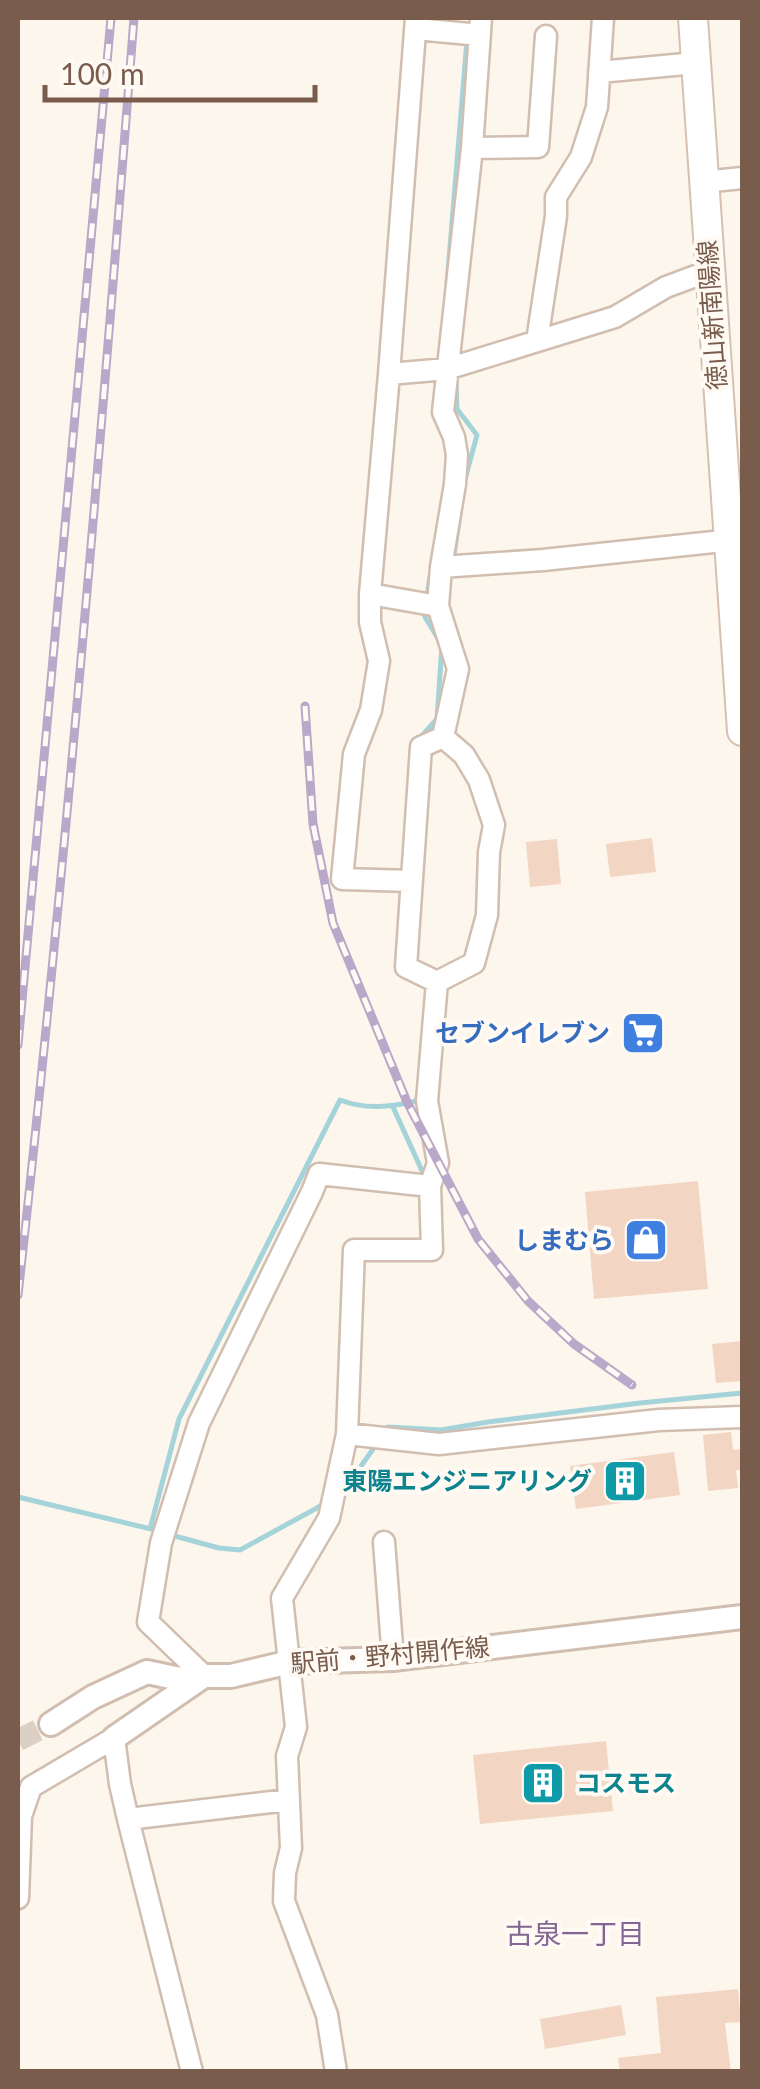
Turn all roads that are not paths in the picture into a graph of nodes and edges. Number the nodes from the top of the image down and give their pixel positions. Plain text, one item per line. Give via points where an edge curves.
1 (603, 18) edge
2 (693, 18) edge
3 (416, 23) edge
4 (481, 26) edge
5 (546, 36) dead end
6 (696, 63) junction
7 (599, 72) junction
8 (472, 148) junction
9 (742, 178) edge
10 (703, 182) junction
11 (709, 271) junction
12 (537, 341) junction
13 (446, 369) junction
14 (389, 374) junction
15 (736, 540) edge
16 (441, 566) junction
17 (370, 594) junction
18 (438, 606) junction
19 (740, 670) edge
20 (742, 732) edge
21 (442, 736) junction
22 (411, 882) junction
23 (437, 982) junction
24 (430, 1186) junction
25 (742, 1417) edge
26 (346, 1434) junction
27 (384, 1542) dead end
28 (742, 1616) edge
29 (392, 1659) junction
30 (290, 1662) junction
31 (204, 1676) junction
32 (51, 1724) tunnel mouth
33 (114, 1738) junction
34 (288, 1800) junction
35 (128, 1819) junction
36 (18, 1898) edge
37 (192, 2072) edge
38 (336, 2072) edge

1 - 7 street
2 - 6 main road, 徳山新南陽線
3 - 4 street
3 - 14 street
4 - 8 street
5 - 8 street via 538,146
6 - 7 street
6 - 10 main road, 徳山新南陽線
7 - 12 street via 597,107 581,156 556,197
8 - 13 street
9 - 10 street
10 - 11 main road, 徳山新南陽線
11 - 12 street via 666,286 615,317
11 - 15 main road, 徳山新南陽線
12 - 13 street
13 - 14 street
13 - 16 street via 443,412 457,455
14 - 17 street
15 - 16 street
15 - 19 main road, 徳山新南陽線
16 - 18 street
17 - 18 street
17 - 22 street via 379,661 354,754 342,879
18 - 21 street via 458,669
19 - 20 main road, 徳山新南陽線
21 - 22 street via 421,747
21 - 23 street via 479,780 494,825 487,916 474,963
22 - 23 street via 406,968
23 - 24 street via 428,1101 438,1164
24 - 26 street via 432,1250 354,1250
24 - 31 street via 319,1174 199,1423 161,1544 148,1622
25 - 26 street via 439,1444
26 - 30 street via 330,1518 282,1598
27 - 29 street
28 - 29 street, 駅前・野村開作線
29 - 30 street, 駅前・野村開作線
30 - 31 street, 駅前・野村開作線
30 - 34 street via 296,1727 287,1756
31 - 32 street, 駅前・野村開作線 via 147,1672
31 - 33 street
33 - 35 street
33 - 36 street via 31,1788 21,1816
34 - 35 street
34 - 38 street via 284,1901 327,2016
35 - 37 street

